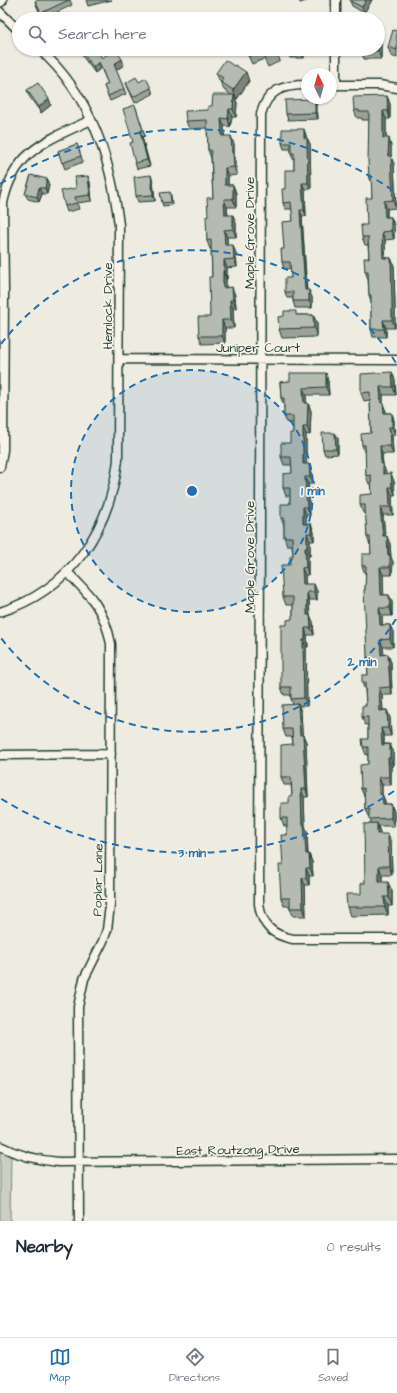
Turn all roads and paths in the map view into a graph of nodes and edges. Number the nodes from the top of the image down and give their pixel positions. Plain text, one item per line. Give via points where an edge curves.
1 (336, 0) edge
2 (0, 12) edge
3 (336, 12) edge
4 (12, 24) edge
5 (45, 56) edge
6 (336, 56) edge
7 (335, 68) edge
8 (301, 85) edge
9 (337, 85) edge
10 (397, 88) edge
11 (91, 120) junction
12 (119, 359) junction
13 (261, 359) junction
14 (397, 360) edge
15 (0, 467) edge
16 (67, 572) junction
17 (0, 612) edge
18 (111, 754) junction
19 (0, 755) edge
20 (397, 939) edge
21 (0, 1146) edge
22 (397, 1160) edge
23 (79, 1162) junction
24 (79, 1221) edge

1 - 3 street
2 - 4 street
5 - 11 street, Hemlock Drive via 68,82
6 - 7 street
8 - 13 street, Maple Grove Drive via 289,85 273,92 261,114
9 - 10 street via 379,85
11 - 12 street, Hemlock Drive via 109,166 119,225
11 - 15 street via 35,148 18,165 5,194 3,450
12 - 13 street, Juniper Court
12 - 16 street, Hemlock Drive via 118,460 114,488 100,527 89,546
13 - 14 street, Juniper Court
13 - 20 street, Maple Grove Drive via 261,914 268,927 283,937 293,939
16 - 17 street, Hemlock Drive via 40,593
16 - 18 street, Poplar Lane via 94,600 102,615 111,644
18 - 19 street
18 - 23 street, Poplar Lane via 109,917 103,941 84,979 78,1007
21 - 23 street, East Routzong Drive via 19,1155 42,1161
22 - 23 street, East Routzong Drive
23 - 24 street, Poplar Lane

